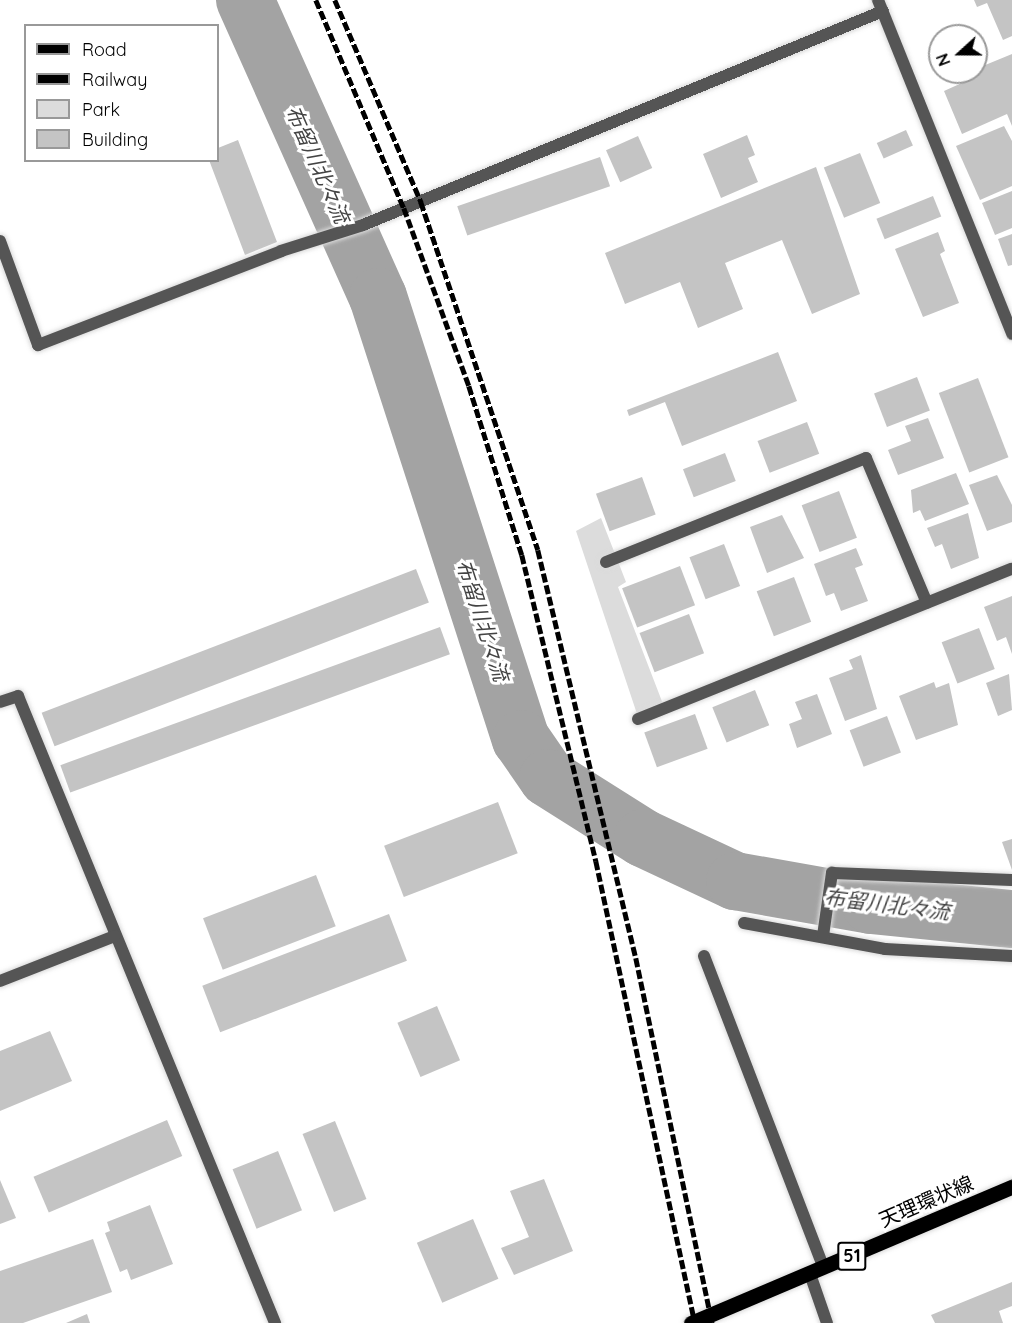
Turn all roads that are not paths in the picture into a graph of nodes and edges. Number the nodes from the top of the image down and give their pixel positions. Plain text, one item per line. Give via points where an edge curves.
1 (880, 6) edge
2 (0, 242) edge
3 (1009, 318) edge
4 (1012, 334) edge
5 (606, 562) dead end
6 (1012, 569) edge
7 (927, 603) junction
8 (0, 702) edge
9 (638, 719) dead end
10 (1012, 880) edge
11 (744, 923) dead end
12 (115, 936) junction
13 (823, 936) junction
14 (704, 956) dead end
15 (1012, 956) edge
16 (0, 981) edge
17 (1012, 1187) edge
18 (817, 1271) junction
19 (275, 1323) edge
20 (691, 1323) edge
21 (828, 1323) edge

1 - 2 street via 363,225 38,345
1 - 3 street
3 - 4 street
5 - 7 street via 866,458
6 - 7 street
7 - 9 street
8 - 12 street via 18,696
10 - 13 street via 832,873
11 - 13 street
12 - 16 street
12 - 19 street
13 - 15 street via 885,949
14 - 18 street
17 - 18 main road, 天理環状線 / 51
18 - 20 main road, 天理環状線 / 51
18 - 21 street

